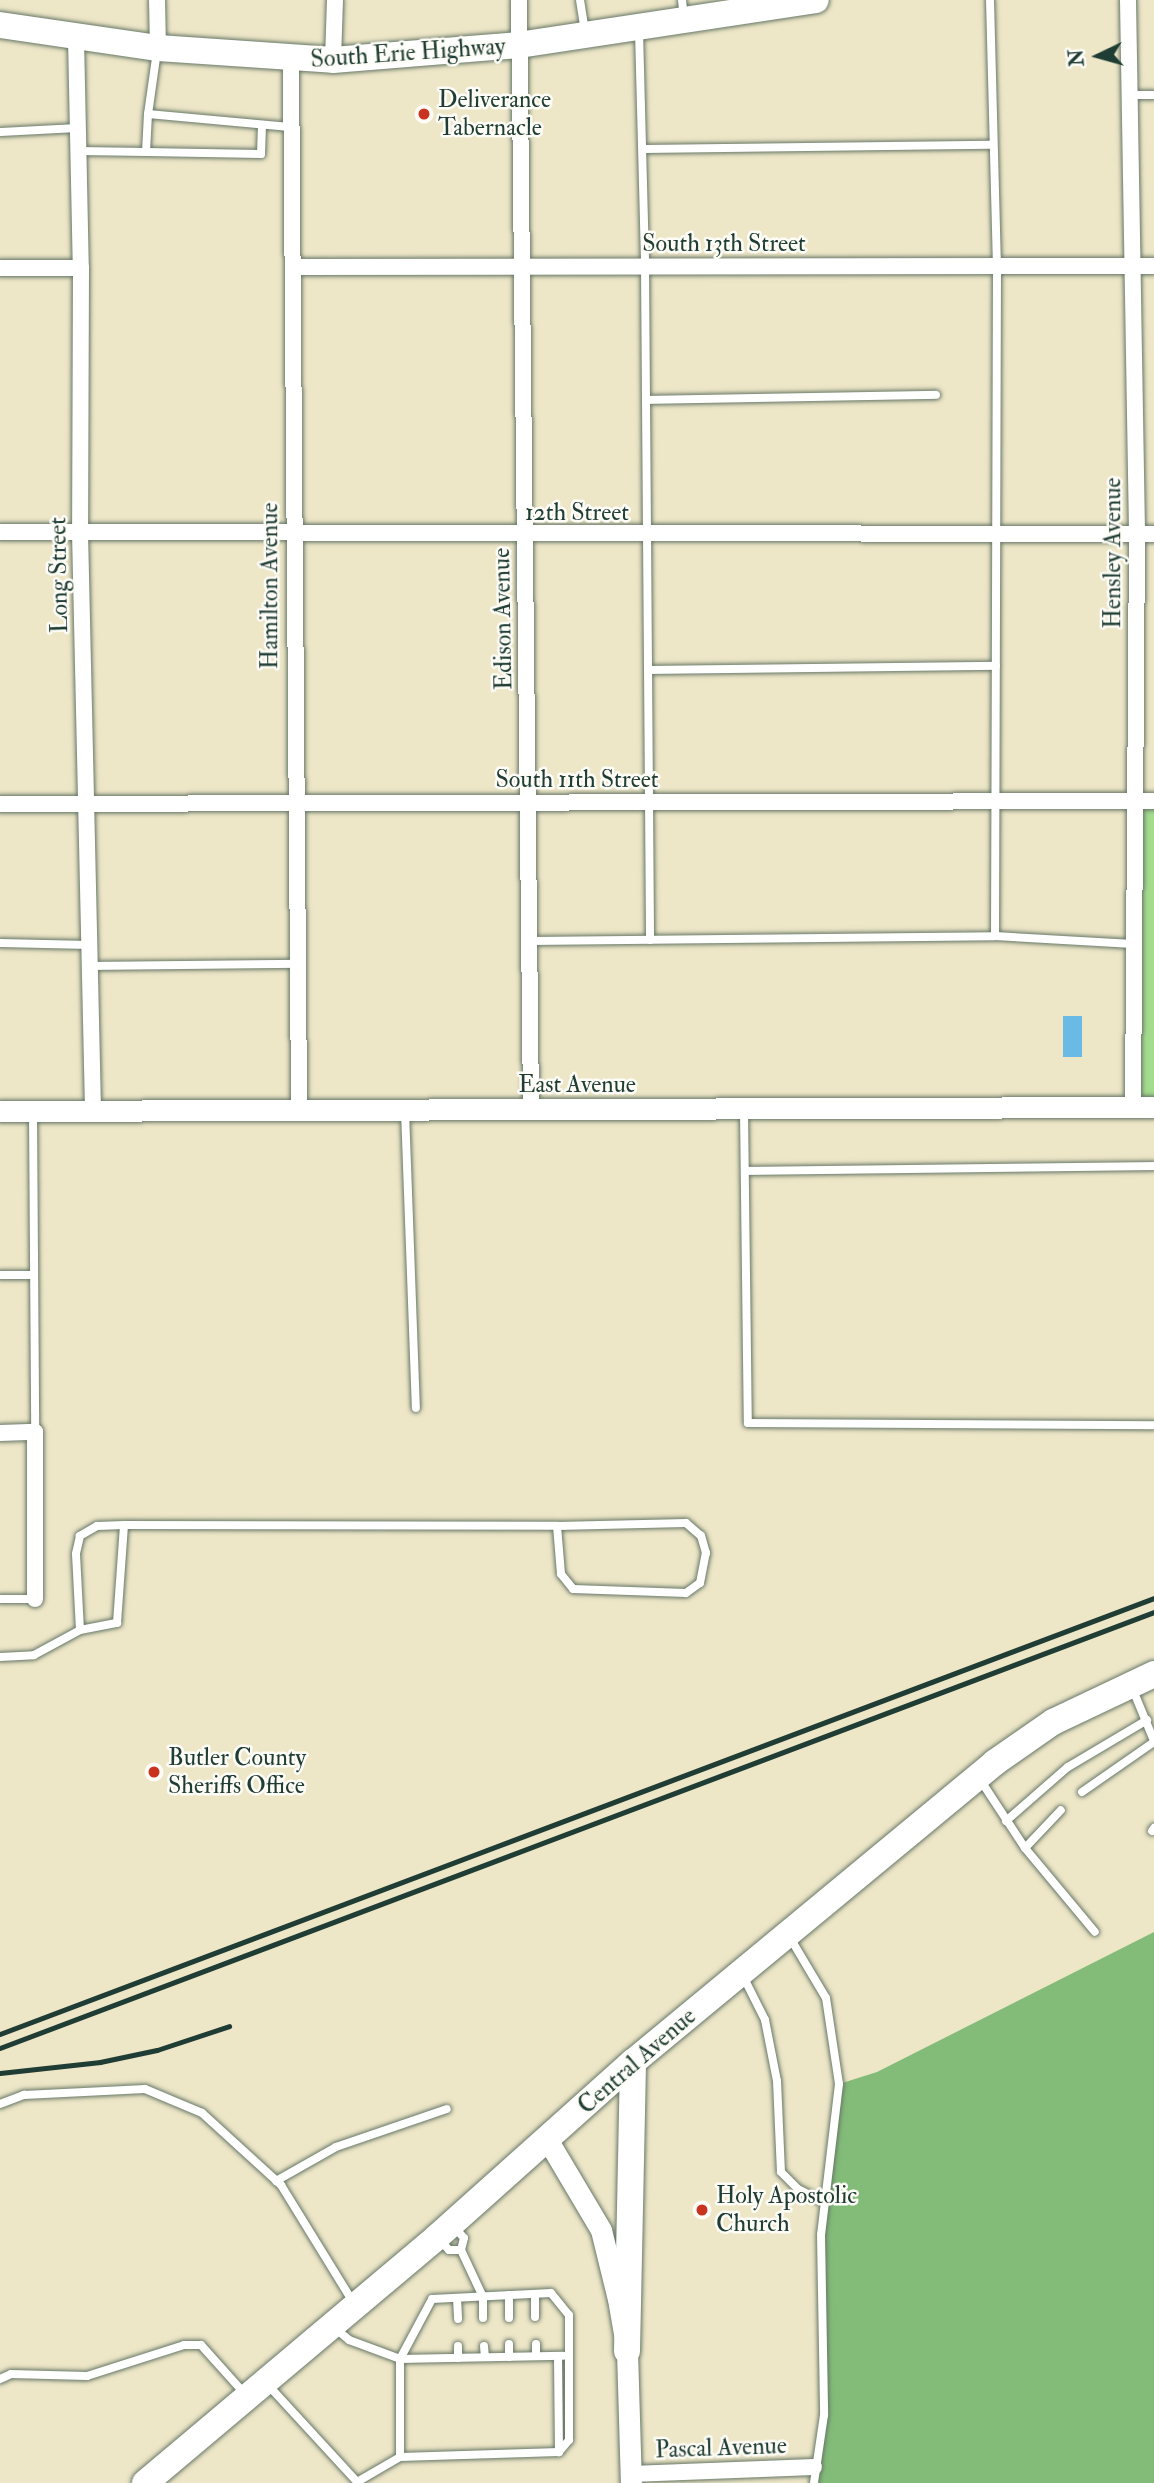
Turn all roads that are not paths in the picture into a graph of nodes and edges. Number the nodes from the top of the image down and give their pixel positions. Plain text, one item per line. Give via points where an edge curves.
1 (157, 0) edge
2 (335, 0) edge
3 (519, 0) edge
4 (580, 0) edge
5 (816, 0) edge
6 (989, 0) edge
7 (1128, 0) edge
8 (683, 10) edge
9 (0, 25) edge
10 (638, 28) junction
11 (585, 36) junction
12 (76, 38) junction
13 (519, 45) junction
14 (158, 48) junction
15 (291, 60) junction
16 (333, 60) junction
17 (1154, 94) edge
18 (1129, 95) junction
19 (148, 114) junction
20 (262, 125) junction
21 (78, 128) junction
22 (292, 128) junction
23 (0, 132) edge
24 (990, 145) junction
25 (644, 149) junction
26 (79, 151) junction
27 (146, 152) junction
28 (997, 266) junction
29 (1130, 266) junction
30 (1154, 266) edge
31 (295, 267) junction
32 (646, 267) junction
33 (0, 268) edge
34 (81, 268) junction
35 (519, 268) junction
36 (936, 395) dead end
37 (646, 400) junction
38 (80, 531) junction
39 (0, 532) edge
40 (1137, 534) junction
41 (1154, 534) edge
42 (998, 535) junction
43 (292, 536) junction
44 (525, 536) junction
45 (647, 536) junction
46 (996, 666) junction
47 (650, 670) junction
48 (995, 802) junction
49 (1133, 802) junction
50 (1154, 802) edge
51 (528, 803) junction
52 (652, 803) junction
53 (0, 804) edge
54 (88, 804) junction
55 (294, 804) junction
56 (995, 936) junction
57 (650, 940) junction
58 (530, 941) junction
59 (0, 943) edge
60 (1133, 944) junction
61 (90, 945) junction
62 (297, 964) junction
63 (91, 966) junction
64 (1144, 1107) edge
65 (744, 1110) junction
66 (0, 1111) edge
67 (33, 1111) junction
68 (93, 1111) junction
69 (299, 1111) junction
70 (405, 1111) junction
71 (531, 1111) junction
72 (1154, 1166) edge
73 (745, 1171) junction
74 (0, 1275) edge
75 (34, 1275) junction
76 (416, 1408) dead end
77 (1154, 1425) edge
78 (35, 1432) junction
79 (0, 1433) edge
80 (124, 1525) junction
81 (557, 1526) junction
82 (0, 1599) edge
83 (35, 1599) joint
84 (80, 1630) junction
85 (0, 1657) edge
86 (1142, 1679) edge
87 (1147, 1720) junction
88 (1154, 1741) edge
89 (978, 1776) junction
90 (1082, 1792) dead end
91 (1061, 1810) dead end
92 (1006, 1821) junction
93 (1025, 1849) junction
94 (1095, 1932) dead end
95 (788, 1934) junction
96 (741, 1973) junction
97 (633, 2062) junction
98 (0, 2104) edge
99 (447, 2109) dead end
100 (547, 2140) junction
101 (276, 2181) junction
102 (824, 2202) junction
103 (444, 2231) junction
104 (461, 2250) junction
105 (535, 2294) junction
106 (509, 2295) junction
107 (483, 2297) junction
108 (457, 2298) junction
109 (355, 2304) junction
110 (535, 2317) dead end
111 (484, 2318) dead end
112 (509, 2318) dead end
113 (458, 2319) dead end
114 (331, 2324) junction
115 (509, 2344) dead end
116 (536, 2344) dead end
117 (458, 2346) dead end
118 (484, 2346) dead end
119 (627, 2351) junction
120 (536, 2356) junction
121 (558, 2356) junction
122 (569, 2356) junction
123 (485, 2357) junction
124 (509, 2357) junction
125 (458, 2358) junction
126 (400, 2359) junction
127 (0, 2379) edge
128 (256, 2389) junction
129 (559, 2452) junction
130 (400, 2457) junction
131 (814, 2475) edge
132 (631, 2479) edge
133 (145, 2483) edge
134 (358, 2483) edge

1 - 14 street
2 - 16 street
3 - 13 street, Edison Avenue
4 - 11 lane
5 - 8 main road, South Erie Highway
6 - 24 lane
7 - 18 street, Hensley Avenue
8 - 10 main road, South Erie Highway
9 - 12 main road, South Erie Highway
10 - 11 main road, South Erie Highway
10 - 25 lane
11 - 13 main road, South Erie Highway
12 - 14 main road, South Erie Highway
12 - 21 street, Long Street
13 - 16 main road, South Erie Highway
13 - 35 street, Edison Avenue
14 - 15 main road, South Erie Highway
14 - 19 lane
15 - 16 main road, South Erie Highway
15 - 22 street, Hamilton Avenue
17 - 18 lane
18 - 29 street, Hensley Avenue
19 - 20 lane
19 - 27 lane
20 - 22 lane
20 - 27 lane via 261,154
21 - 23 lane
21 - 26 street, Long Street
22 - 31 street, Hamilton Avenue
24 - 25 lane
24 - 28 lane
25 - 32 lane
26 - 27 lane
26 - 34 street, Long Street
28 - 29 street, South 13th Street
28 - 32 street, South 13th Street
28 - 42 lane
29 - 30 street, South 13th Street
29 - 40 street, Hensley Avenue
31 - 35 street, South 13th Street
31 - 43 street, Hamilton Avenue
32 - 35 street, South 13th Street
32 - 37 lane
33 - 34 street
34 - 38 street, Long Street
35 - 44 street, Edison Avenue
36 - 37 lane
37 - 45 lane
38 - 39 street, 12th Street
38 - 43 street, 12th Street
38 - 54 street, Long Street
40 - 41 street, 12th Street
40 - 42 street, 12th Street
40 - 49 street, Hensley Avenue
42 - 45 street, 12th Street
42 - 46 lane
43 - 44 street, 12th Street
43 - 55 street, Hamilton Avenue
44 - 45 street, 12th Street
44 - 51 street, Edison Avenue
45 - 47 lane
46 - 47 lane
46 - 48 lane
47 - 52 lane
48 - 49 street, South 11th Street
48 - 52 street, South 11th Street
48 - 56 lane
49 - 50 street, South 11th Street
49 - 60 street, Hensley Avenue
51 - 52 street, South 11th Street
51 - 55 street, South 11th Street
51 - 58 street, Edison Avenue
52 - 57 lane
53 - 54 street, South 11th Street
54 - 55 street, South 11th Street
54 - 61 street, Long Street
55 - 62 street, Hamilton Avenue
56 - 57 lane
56 - 60 lane
57 - 58 lane
58 - 71 street, Edison Avenue
59 - 61 lane
60 - 64 street, Hensley Avenue
61 - 63 street, Long Street
62 - 63 lane
62 - 69 street, Hamilton Avenue
63 - 68 street, Long Street
64 - 65 street, East Avenue
65 - 71 street, East Avenue
65 - 73 lane
66 - 67 street, East Avenue
67 - 68 street, East Avenue
67 - 75 lane
68 - 69 street, East Avenue
69 - 70 street, East Avenue
70 - 71 street, East Avenue
70 - 76 lane
72 - 73 lane
73 - 77 lane via 748,1423
74 - 75 lane
75 - 78 lane
78 - 79 street
78 - 83 street
80 - 81 lane
80 - 84 lane via 117,1623
80 - 84 lane via 97,1526 80,1536 76,1554
81 - 81 lane via 561,1574 573,1589 685,1593 700,1583 706,1553 701,1535 685,1523
82 - 83 lane
84 - 85 lane via 34,1655
86 - 87 lane
86 - 89 main road, Central Avenue via 1053,1721
87 - 88 lane
87 - 92 lane via 1068,1767
88 - 90 lane
89 - 92 lane
89 - 95 main road, Central Avenue
91 - 93 lane
92 - 93 lane
93 - 94 lane
95 - 96 main road, Central Avenue
95 - 102 lane via 826,1998 835,2039 839,2084
96 - 97 main road, Central Avenue
96 - 102 lane via 765,2020 777,2081 781,2172 798,2189
97 - 100 main road, Central Avenue
97 - 119 main road
98 - 101 lane via 24,2095 145,2089 202,2113
99 - 101 lane via 336,2147
100 - 103 main road, Central Avenue
100 - 119 street via 601,2230
101 - 109 lane
102 - 131 lane via 824,2416
103 - 104 lane via 449,2250
103 - 104 lane via 464,2238
103 - 109 main road, Central Avenue
104 - 107 lane
105 - 106 lane
105 - 110 lane
105 - 122 lane via 551,2293 569,2315
106 - 107 lane
106 - 112 lane
107 - 108 lane
107 - 111 lane
108 - 113 lane
108 - 126 lane via 432,2300
109 - 114 main road, Central Avenue
114 - 126 lane via 349,2340
114 - 128 main road, Central Avenue
115 - 124 lane
116 - 120 lane
117 - 125 lane
118 - 123 lane
119 - 132 street
120 - 121 lane
120 - 124 lane
121 - 122 lane
121 - 129 lane
122 - 129 lane via 569,2440
123 - 124 lane
123 - 125 lane
125 - 126 lane
126 - 130 lane
127 - 128 lane via 11,2374 87,2376 184,2345 201,2345
128 - 133 main road, Central Avenue
128 - 134 lane
129 - 130 lane
130 - 134 lane
131 - 132 street, Pascal Avenue

